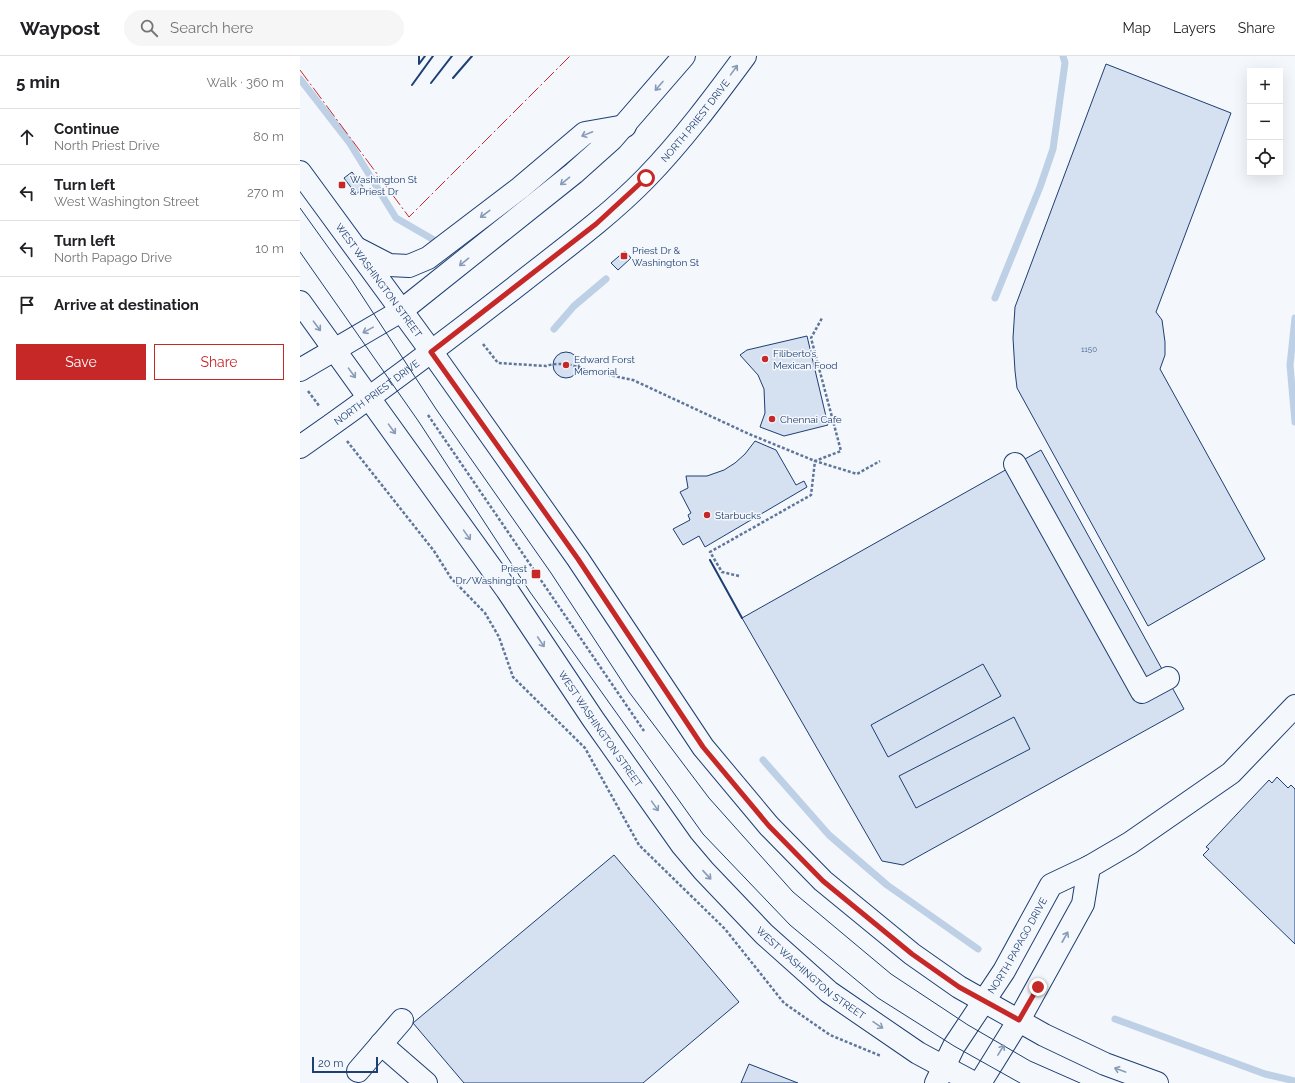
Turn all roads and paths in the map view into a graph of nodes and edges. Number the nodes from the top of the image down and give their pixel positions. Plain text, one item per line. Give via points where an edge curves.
1 (684, 56) edge
2 (745, 56) edge
3 (624, 126) junction
4 (300, 172) edge
5 (354, 247) junction
6 (300, 302) edge
7 (401, 311) junction
8 (822, 318) dead end
9 (483, 344) dead end
10 (334, 349) junction
11 (431, 352) junction
12 (300, 370) edge
13 (369, 397) junction
14 (428, 415) dead end
15 (300, 447) edge
16 (815, 461) junction
17 (880, 461) dead end
18 (1015, 464) dead end
19 (739, 576) dead end
20 (1168, 678) dead end
21 (1295, 706) edge
22 (644, 732) dead end
23 (1089, 867) junction
24 (984, 1000) junction
25 (402, 1020) dead end
26 (1019, 1020) junction
27 (381, 1044) junction
28 (358, 1071) dead end
29 (940, 1075) edge
30 (426, 1083) edge
31 (974, 1083) edge
32 (980, 1083) edge
33 (1157, 1083) edge

1 -> 3 main road
11 -> 2 main road, NORTH PRIEST DRIVE via 596,224 632,192 686,133
3 -> 5 main road via 584,133 520,188 428,258 410,266 389,266
3 -> 7 main road via 574,173
4 - 5 main road, WEST WASHINGTON STREET
5 - 7 main road, WEST WASHINGTON STREET
6 -> 10 main road, WEST WASHINGTON STREET
7 -> 10 main road
7 - 11 main road, WEST WASHINGTON STREET
8 - 16 path via 812,338 841,451
9 - 16 path via 498,363 578,366 585,370 633,380
10 - 12 main road
10 -> 13 main road, WEST WASHINGTON STREET
11 - 13 main road, NORTH PRIEST DRIVE
11 - 24 main road, WEST WASHINGTON STREET via 578,559 703,747 769,826 823,881 906,949 959,987
13 - 15 main road, NORTH PRIEST DRIVE
13 -> 29 main road, WEST WASHINGTON STREET via 507,590 593,719 678,839 704,871 764,934 829,992 918,1053
14 - 22 path
16 - 17 path via 857,474
16 - 19 path via 812,495 710,552 722,572
18 - 20 main road via 1142,692
21 - 23 main road, NORTH PAPAGO DRIVE via 1231,773 1130,843
23 - 24 main road, NORTH PAPAGO DRIVE via 1051,885 1004,971
26 -> 23 main road via 1083,904
24 - 26 main road, WEST WASHINGTON STREET
24 - 29 main road, NORTH PAPAGO DRIVE via 954,1046
25 - 27 main road
32 -> 26 main road
33 -> 26 main road, WEST WASHINGTON STREET via 1105,1064
27 - 28 main road
27 - 30 main road
29 - 31 main road, WEST WASHINGTON STREET

